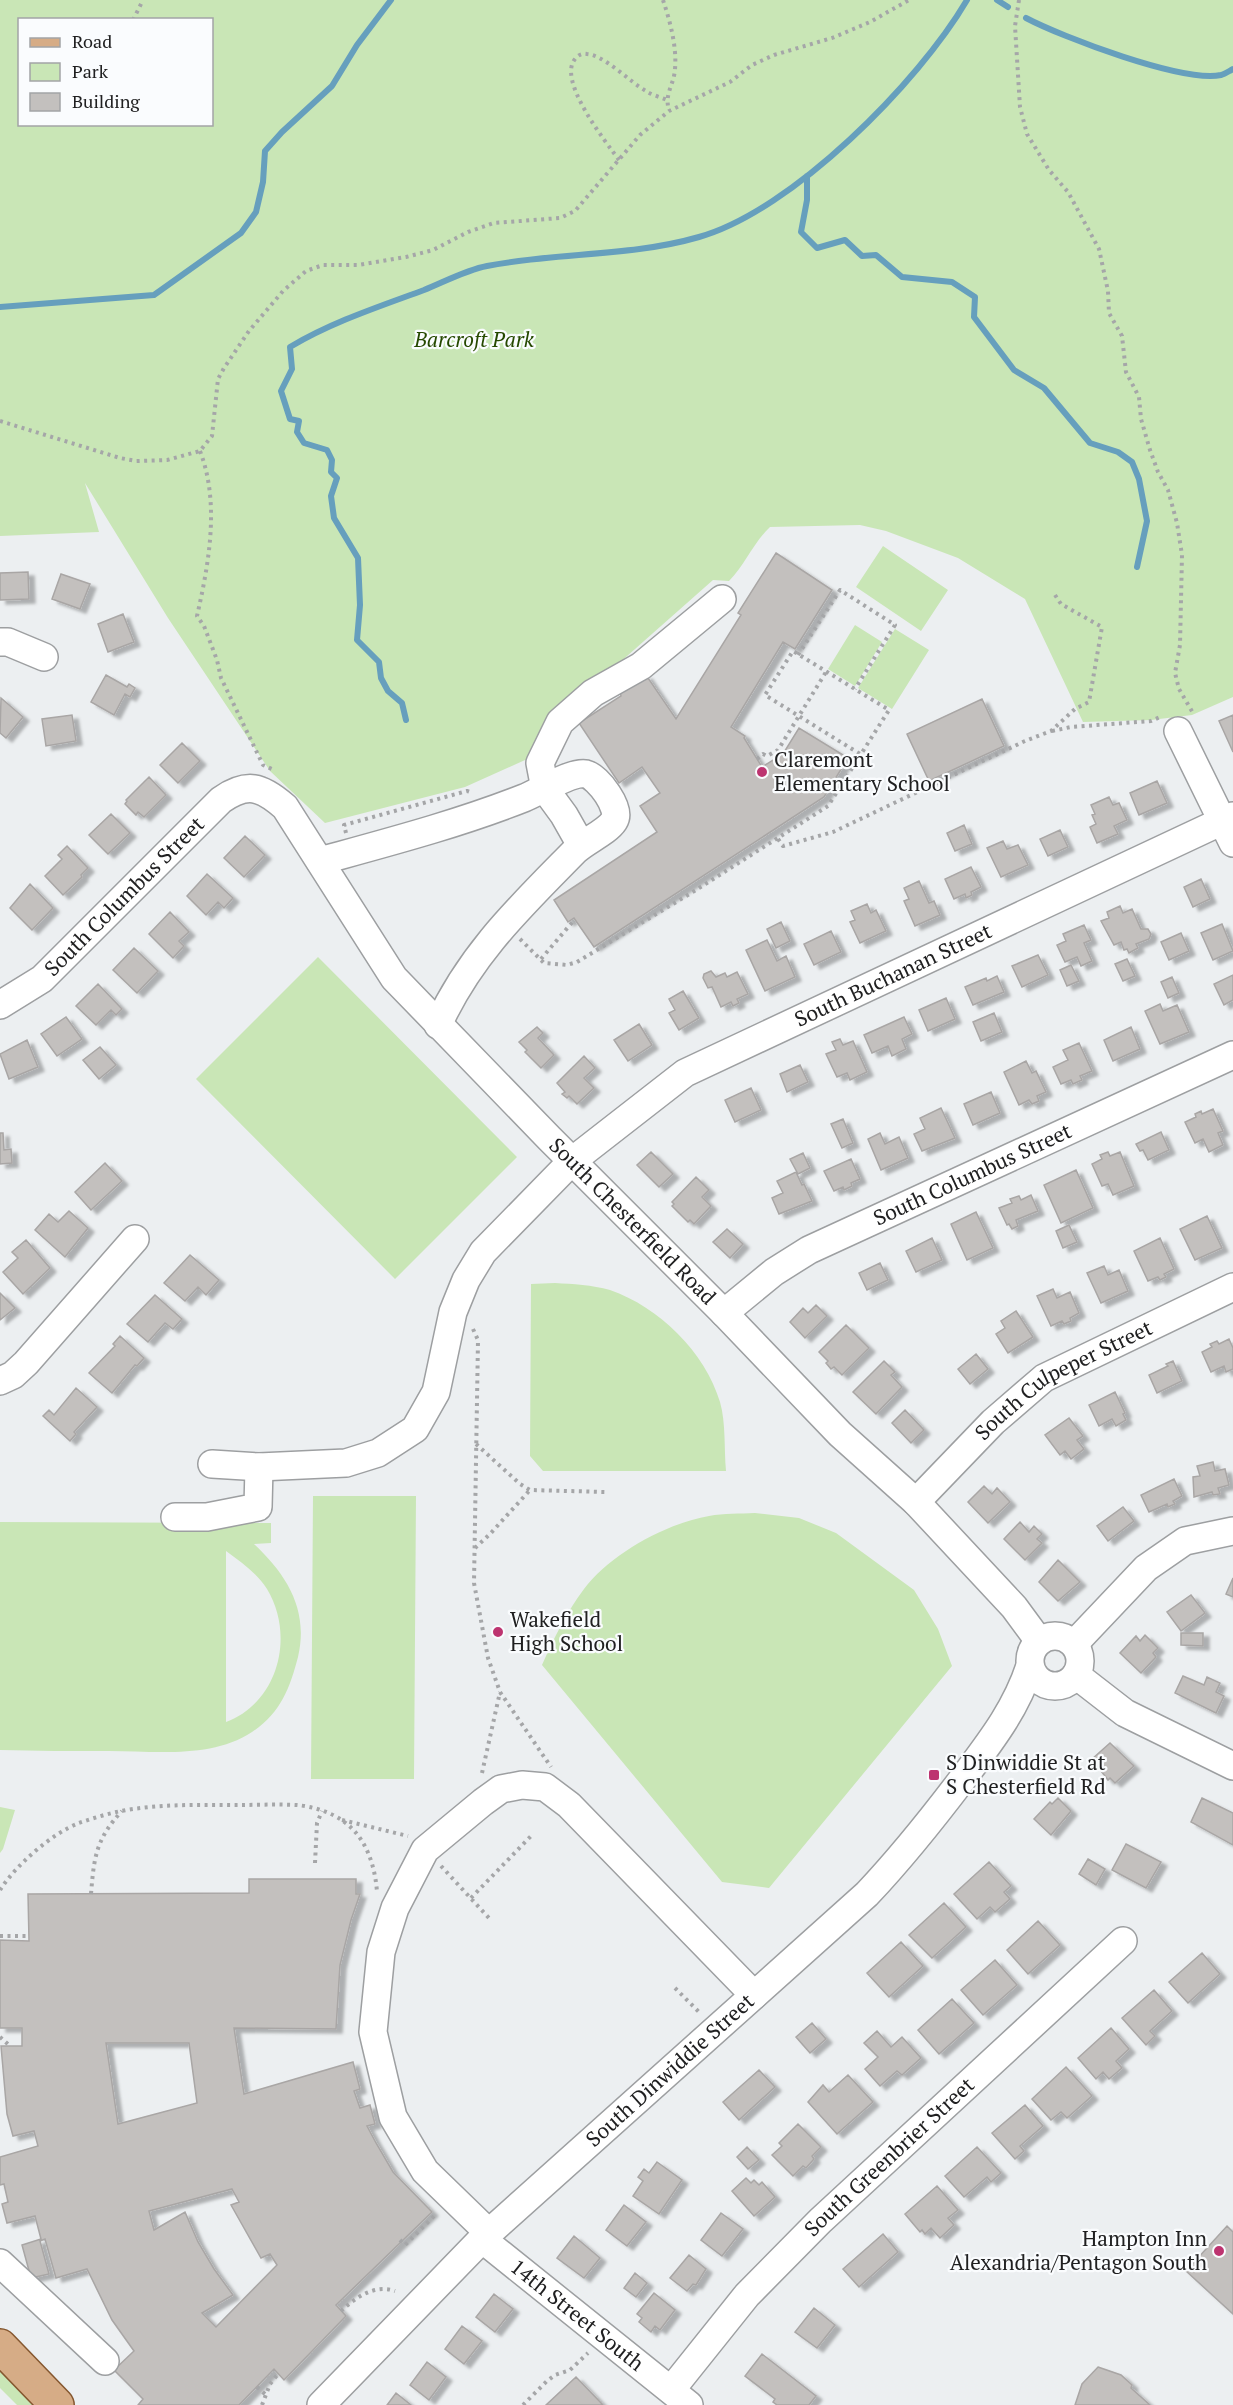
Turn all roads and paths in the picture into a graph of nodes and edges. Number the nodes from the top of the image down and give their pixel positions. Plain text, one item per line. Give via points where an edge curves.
1 (142, 0) edge
2 (663, 0) edge
3 (909, 0) edge
4 (1019, 0) edge
5 (134, 18) edge
6 (667, 100) junction
7 (669, 111) junction
8 (619, 160) junction
9 (0, 421) edge
10 (200, 451) junction
11 (1055, 595) dead end
12 (722, 599) dead end
13 (0, 642) edge
14 (798, 655) junction
15 (44, 657) dead end
16 (826, 672) junction
17 (855, 689) junction
18 (1188, 706) junction
19 (799, 716) junction
20 (1180, 718) junction
21 (1051, 731) junction
22 (860, 754) junction
23 (261, 758) dead end
24 (757, 759) dead end
25 (249, 787) joint
26 (545, 789) junction
27 (1229, 827) edge
28 (778, 839) junction
29 (581, 845) junction
30 (320, 861) junction
31 (575, 919) dead end
32 (516, 934) dead end
33 (541, 959) junction
34 (0, 1005) edge
35 (438, 1024) junction
36 (1233, 1055) edge
37 (572, 1161) junction
38 (135, 1239) dead end
39 (1233, 1287) edge
40 (724, 1313) junction
41 (472, 1327) dead end
42 (0, 1381) edge
43 (475, 1444) junction
44 (212, 1464) dead end
45 (259, 1467) junction
46 (530, 1490) junction
47 (606, 1492) dead end
48 (916, 1502) junction
49 (176, 1516) dead end
50 (1233, 1531) edge
51 (474, 1548) junction
52 (1039, 1641) junction
53 (1074, 1644) junction
54 (1030, 1666) junction
55 (1065, 1681) junction
56 (500, 1692) junction
57 (1005, 1722) junction
58 (1233, 1766) edge
59 (555, 1772) dead end
60 (482, 1773) dead end
61 (123, 1811) junction
62 (322, 1811) junction
63 (342, 1820) junction
64 (532, 1835) dead end
65 (412, 1837) dead end
66 (437, 1862) dead end
67 (315, 1863) dead end
68 (0, 1890) edge
69 (91, 1894) dead end
70 (471, 1898) junction
71 (378, 1899) dead end
72 (489, 1918) dead end
73 (0, 1936) edge
74 (29, 1936) dead end
75 (1123, 1941) dead end
76 (675, 1988) dead end
77 (754, 1995) junction
78 (700, 2013) dead end
79 (0, 2037) edge
80 (10, 2046) dead end
81 (440, 2210) dead end
82 (485, 2236) junction
83 (400, 2240) dead end
84 (0, 2263) edge
85 (395, 2291) dead end
86 (341, 2311) dead end
87 (0, 2346) edge
88 (588, 2354) dead end
89 (105, 2361) dead end
90 (278, 2374) dead end
91 (257, 2387) dead end
92 (265, 2394) junction
93 (680, 2398) edge
94 (57, 2405) edge
95 (262, 2405) edge
96 (321, 2405) edge
97 (523, 2405) edge

1 - 5 path
2 - 6 path via 675,69
3 - 7 path via 832,38 774,55 730,82
4 - 18 path via 1015,26 1020,107 1027,134 1068,192 1099,249 1109,313 1122,336 1126,372 1139,397 1150,450 1168,490 1177,523 1182,555 1180,645 1175,673
6 - 7 path
6 - 8 path via 647,92 598,58 579,55 573,62 571,76 583,106
7 - 8 path via 640,135
8 - 10 path via 575,211 560,218 494,223 415,255 358,265 323,265 306,271 249,331 224,368 218,379 212,436
9 - 10 path via 120,458 167,460
10 - 23 path via 206,468 212,524 197,616 214,651 221,678
11 - 21 path via 1061,604 1102,627 1089,702
12 - 26 street via 641,666 593,693 560,722 540,762
13 - 15 street
14 - 16 path
14 - 17 path via 840,591 895,626
14 - 19 path via 793,651 765,695
16 - 17 path
16 - 19 path
17 - 22 path via 889,710
18 - 20 path
18 - 20 path
19 - 22 path
19 - 24 path via 778,750
20 - 21 path
20 - 27 street
21 - 28 path via 833,832 783,846
22 - 28 path via 828,806
25 - 30 street, South Chesterfield Road via 270,794 285,807
25 - 34 street, South Columbus Street via 221,800 42,979
26 - 29 street
26 - 29 street via 572,774 584,774 593,777 615,805 614,821
26 - 30 street via 487,812
27 - 37 street, South Buchanan Street via 685,1073
28 - 33 path via 586,958 567,965 552,965
29 - 35 street via 481,951 451,996
30 - 35 street, South Chesterfield Road via 394,978
31 - 33 path
32 - 33 path
35 - 37 street, South Chesterfield Road
36 - 40 street, South Columbus Street via 809,1250 774,1272
37 - 40 street, South Chesterfield Road
37 - 45 street, South Buchanan Street via 483,1252 465,1280 453,1312 436,1392 415,1429 378,1453 346,1463
38 - 42 street via 26,1363 14,1375
39 - 48 street, South Culpeper Street via 1044,1378 993,1422
40 - 48 street, South Chesterfield Road via 840,1434
41 - 43 path via 478,1340
43 - 46 path
43 - 51 path
44 - 45 street, South Buchanan Street
45 - 49 street via 258,1507 207,1517
46 - 47 path
46 - 51 path
48 - 52 street, South Chesterfield Road via 1014,1607
50 - 53 street via 1185,1541 1146,1568
51 - 56 path via 474,1583
52 - 53 street via 1060,1636
52 - 54 street via 1032,1650
53 - 55 street via 1080,1659
54 - 55 street via 1039,1680
54 - 57 street, South Dinwiddie Street
55 - 57 street, South Dinwiddie Street
55 - 58 street
56 - 59 path
56 - 60 path
57 - 77 street, South Dinwiddie Street via 904,1855 867,1894
61 - 62 path via 176,1805 298,1805
61 - 68 path via 77,1824 56,1836 24,1861
61 - 69 path via 106,1828 94,1858
62 - 63 path
62 - 67 path via 317,1823
63 - 65 path
63 - 71 path via 357,1833 368,1852
64 - 70 path
66 - 70 path
70 - 72 path
73 - 74 path
75 - 93 street, South Greenbrier Street via 820,2221 747,2295
76 - 78 path
77 - 82 street, South Dinwiddie Street
77 - 82 street, 14th Street South via 568,1805 545,1787 522,1785 501,1789 425,1850 395,1908 381,1952 372,2032 393,2117 424,2171
79 - 80 path
81 - 83 path via 405,2245
82 - 93 street, 14th Street South
82 - 96 street, South Dinwiddie Street
84 - 89 street
85 - 86 path via 374,2290
87 - 94 main road
88 - 97 path via 570,2370 547,2381
90 - 92 path
91 - 92 path
92 - 95 path

